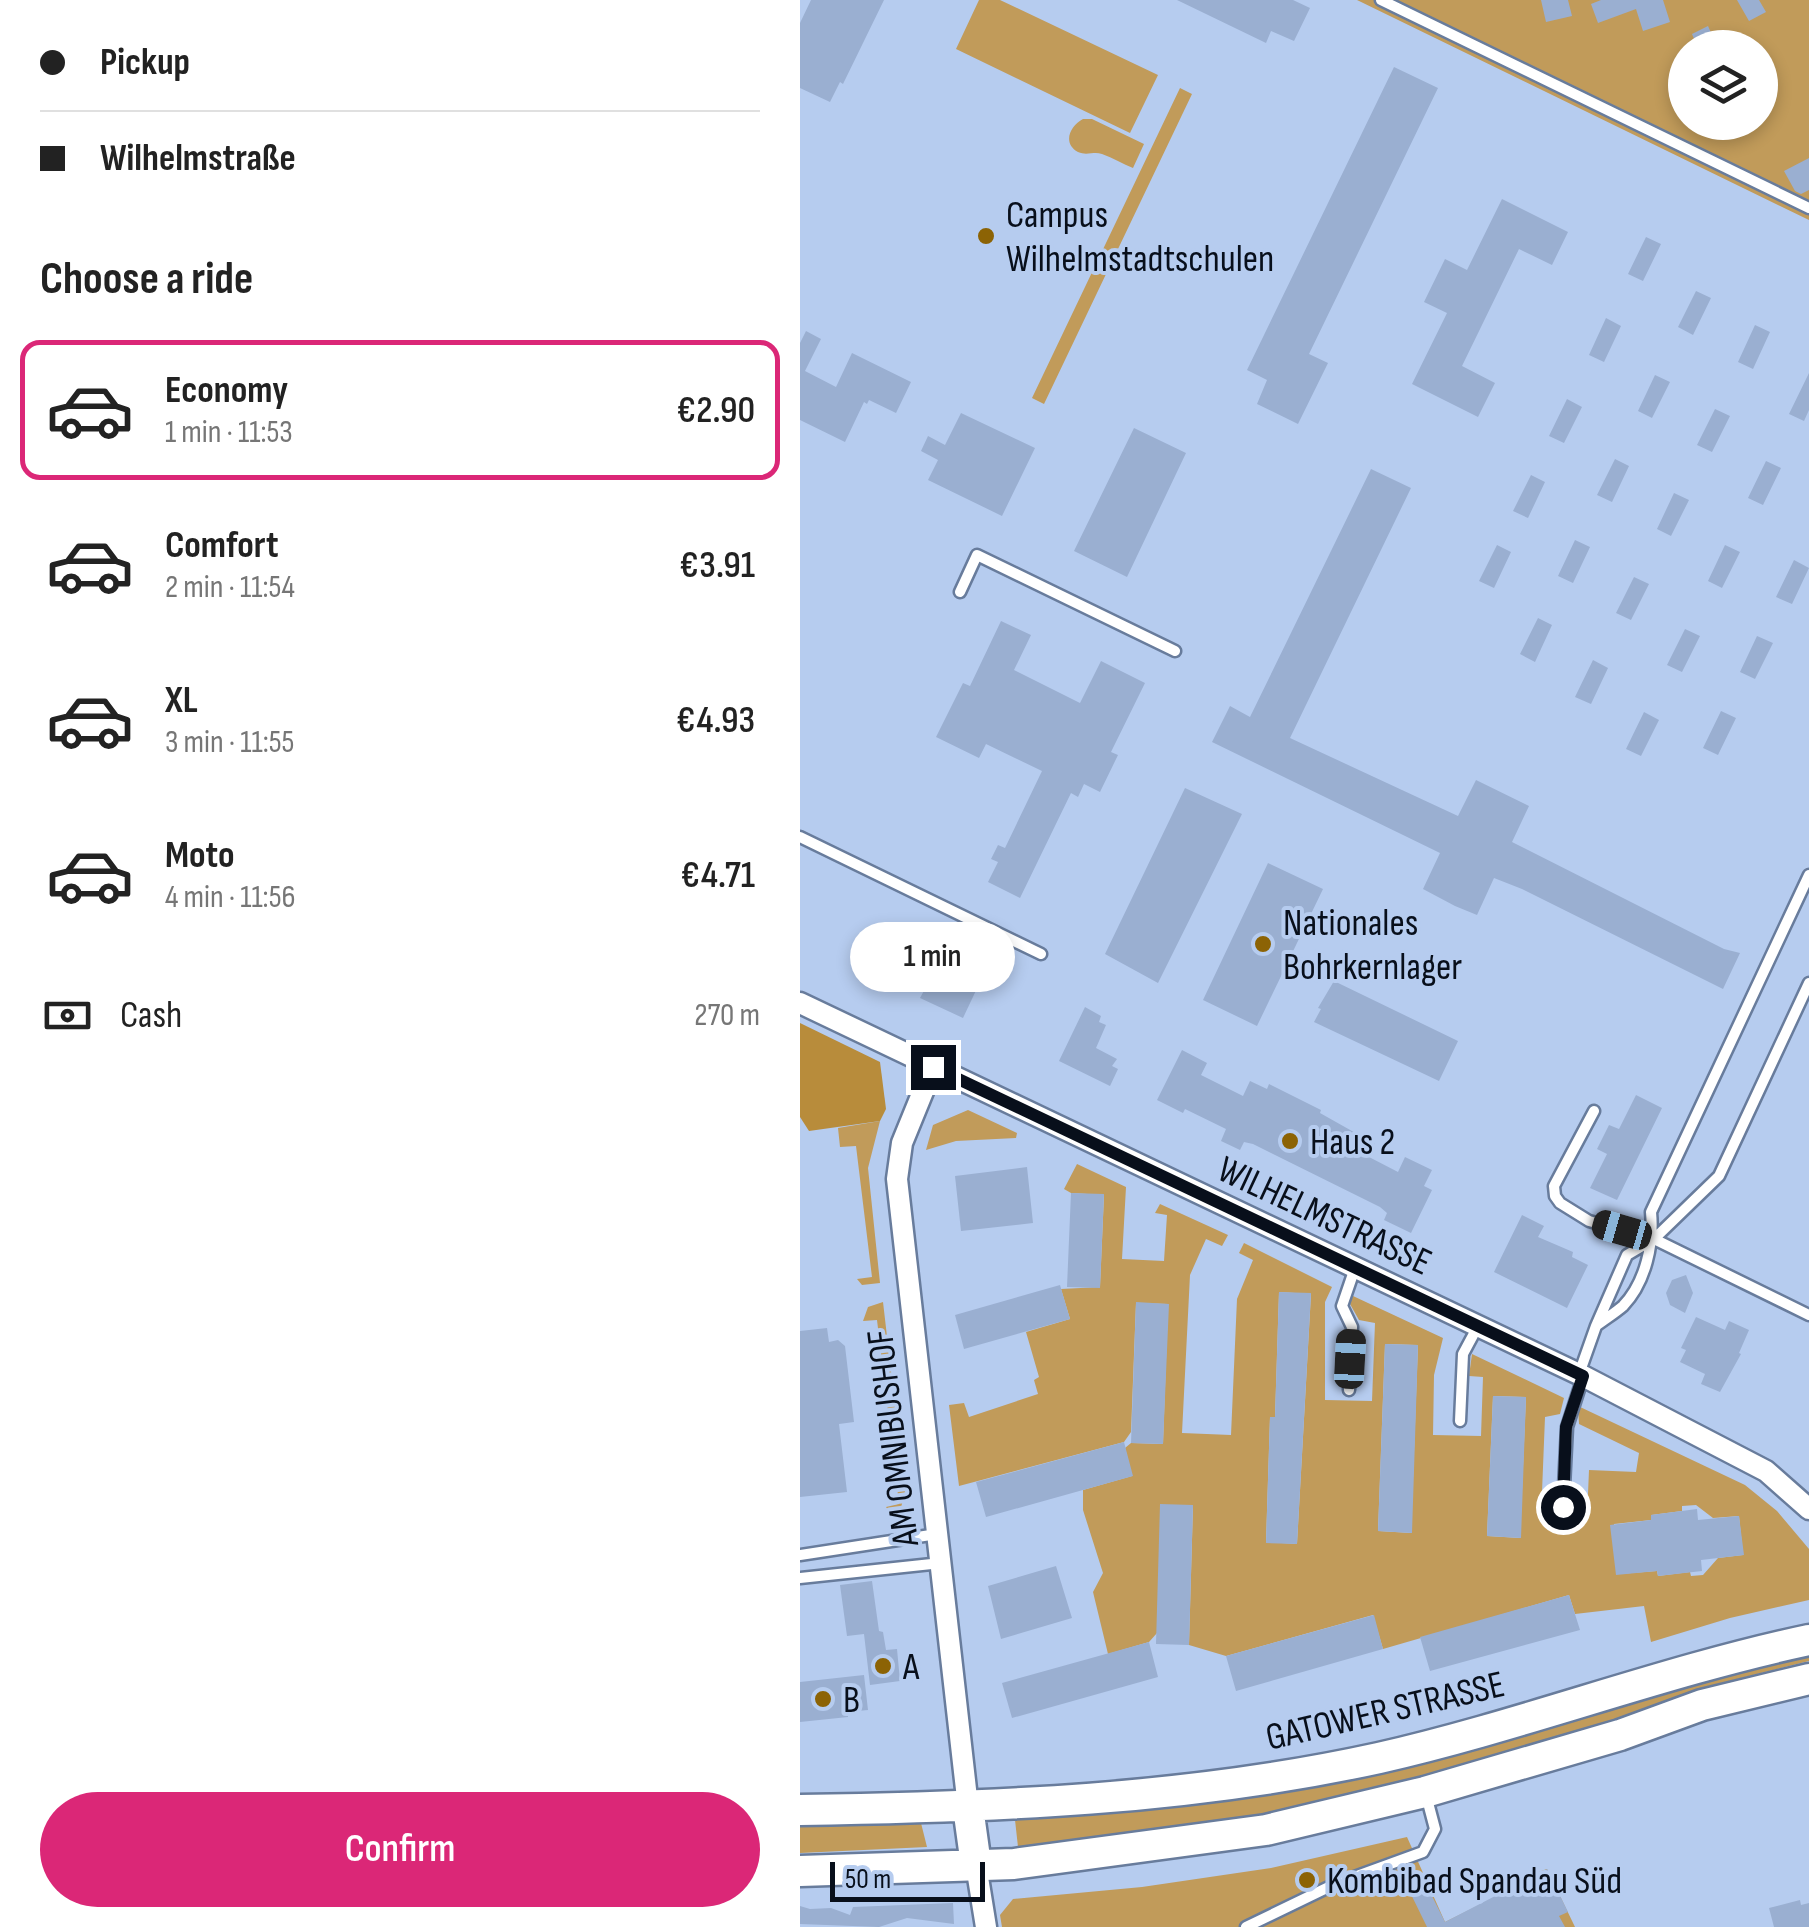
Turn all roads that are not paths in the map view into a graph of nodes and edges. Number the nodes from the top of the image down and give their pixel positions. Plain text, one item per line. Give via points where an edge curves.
1 (1381, 0) edge
2 (1809, 208) edge
3 (960, 592) dead end
4 (1175, 650) dead end
5 (800, 836) edge
6 (1809, 875) edge
7 (1042, 954) dead end
8 (1809, 982) edge
9 (800, 1002) edge
10 (1804, 1004) edge
11 (933, 1067) junction
12 (1594, 1111) dead end
13 (1654, 1240) junction
14 (1354, 1268) junction
15 (1809, 1315) edge
16 (1478, 1326) junction
17 (1596, 1326) junction
18 (1581, 1375) junction
19 (1349, 1390) dead end
20 (1460, 1421) dead end
21 (1563, 1507) dead end
22 (1809, 1509) edge
23 (938, 1534) junction
24 (800, 1555) edge
25 (941, 1563) junction
26 (800, 1578) edge
27 (1809, 1640) edge
28 (1809, 1679) edge
29 (1425, 1792) junction
30 (968, 1807) junction
31 (800, 1810) edge
32 (976, 1864) junction
33 (800, 1871) edge
34 (986, 1927) edge
35 (1246, 1927) edge

1 - 2 lane
3 - 4 lane via 977,556
5 - 7 lane
6 - 13 lane via 1651,1212
8 - 10 lane
9 - 11 street, WILHELMSTRASSE
10 - 13 lane via 1720,1176
11 - 14 street, WILHELMSTRASSE
11 - 23 street, AM OMNIBUSHOF via 902,1143 897,1179
12 - 13 lane via 1554,1186 1555,1196 1590,1221
13 - 15 lane
13 - 17 lane via 1625,1304
13 - 17 lane via 1628,1256
14 - 16 street, WILHELMSTRASSE
14 - 19 lane via 1342,1306 1352,1328
16 - 18 street, WILHELMSTRASSE
16 - 20 lane via 1464,1354
17 - 18 lane
18 - 21 lane via 1566,1427
18 - 22 street, WILHELMSTRASSE via 1766,1471
23 - 24 lane
23 - 25 street, AM OMNIBUSHOF
25 - 26 lane
25 - 30 street, AM OMNIBUSHOF
27 - 30 main road, GATOWER STRASSE via 1361,1761 1189,1790
28 - 29 main road via 1702,1705
29 - 32 main road via 1213,1838
29 - 35 lane via 1435,1829 1423,1852
30 - 31 main road, GATOWER STRASSE
30 - 32 main road
32 - 33 main road
32 - 34 street

